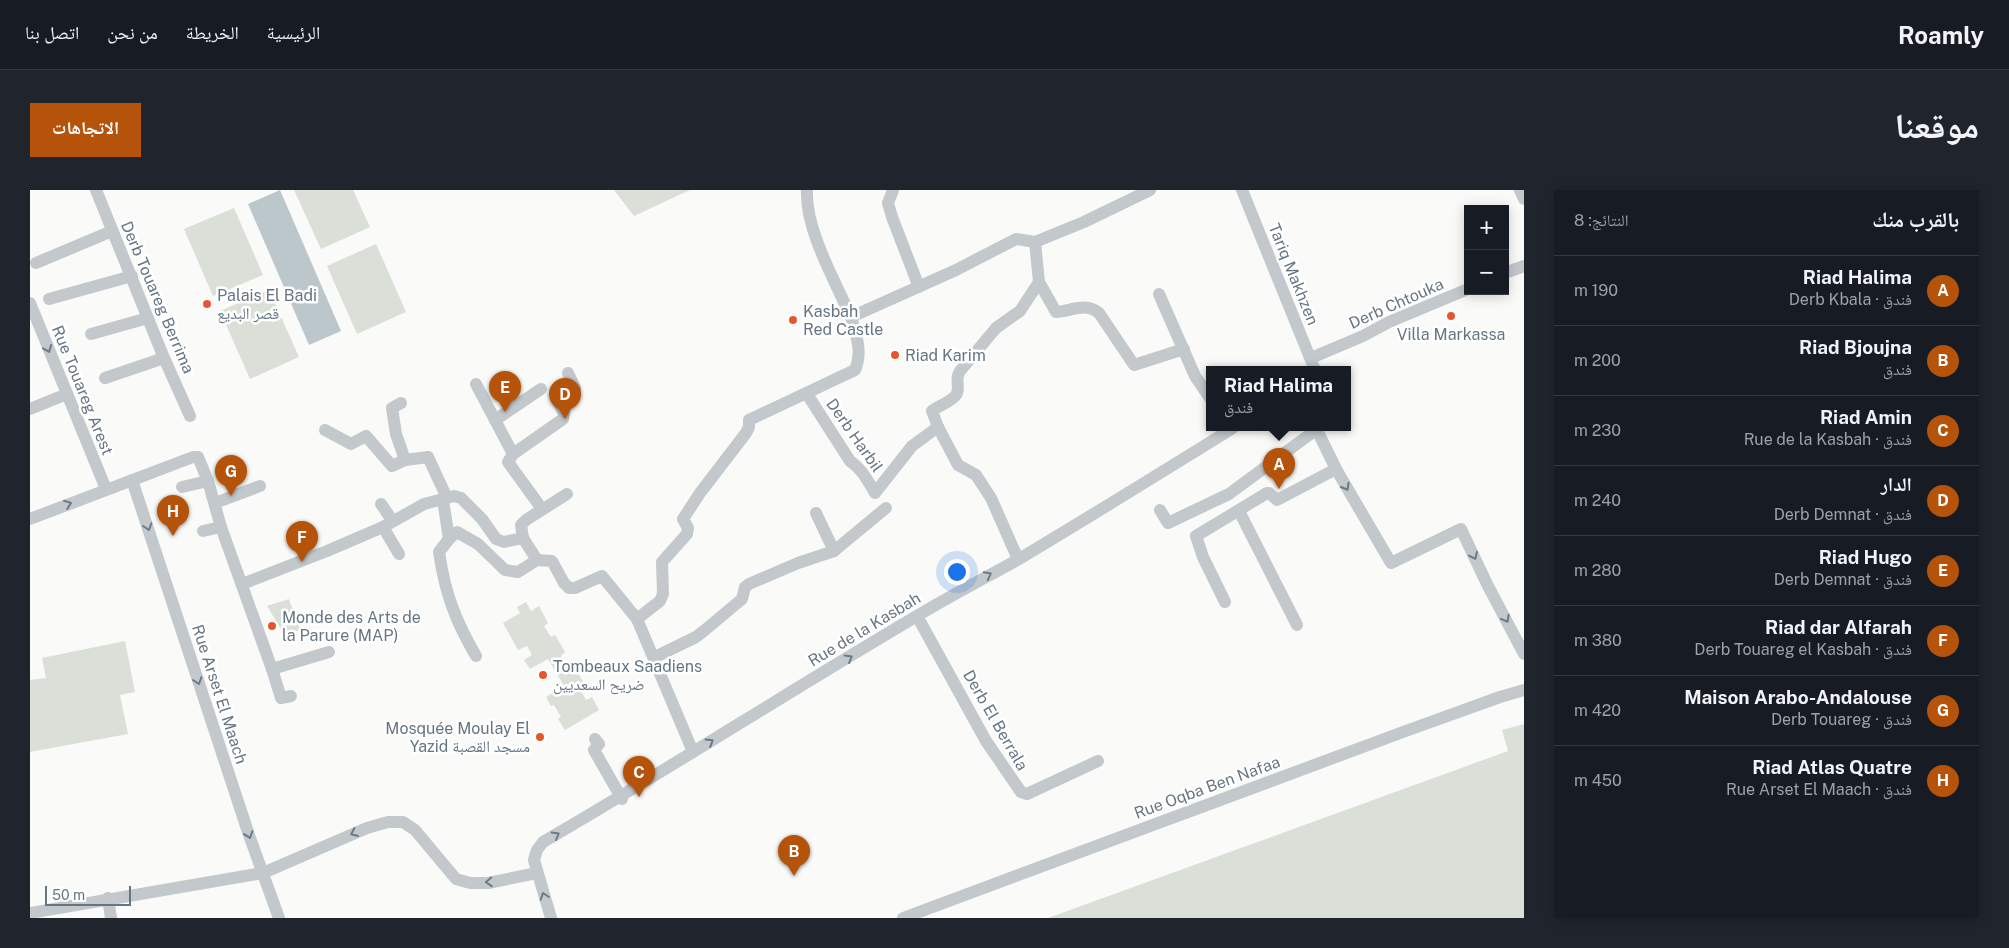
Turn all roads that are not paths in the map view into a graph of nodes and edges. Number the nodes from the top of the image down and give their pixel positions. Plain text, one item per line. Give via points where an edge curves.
1 (96, 190) edge
2 (807, 190) edge
3 (893, 190) edge
4 (1150, 190) edge
5 (1242, 190) edge
6 (1520, 190) edge
7 (1524, 199) edge
8 (112, 231) junction
9 (1035, 242) junction
10 (36, 263) dead end
11 (1524, 266) edge
12 (1509, 272) edge
13 (132, 276) junction
14 (1039, 282) junction
15 (919, 287) junction
16 (1464, 291) edge
17 (1159, 294) dead end
18 (49, 299) dead end
19 (30, 304) edge
20 (851, 317) junction
21 (148, 318) junction
22 (91, 334) dead end
23 (1184, 349) junction
24 (164, 358) junction
25 (1313, 364) edge
26 (568, 373) dead end
27 (105, 378) dead end
28 (476, 384) dead end
29 (541, 389) dead end
30 (1206, 392) edge
31 (67, 394) junction
32 (807, 394) junction
33 (401, 403) dead end
34 (30, 409) edge
35 (190, 416) dead end
36 (494, 420) junction
37 (938, 427) junction
38 (326, 430) dead end
39 (1228, 431) edge
40 (1312, 431) edge
41 (1317, 431) edge
42 (513, 454) junction
43 (405, 460) junction
44 (1336, 469) junction
45 (132, 480) junction
46 (208, 481) junction
47 (260, 486) dead end
48 (182, 487) dead end
49 (106, 490) junction
50 (567, 494) dead end
51 (448, 498) junction
52 (215, 503) junction
53 (381, 504) dead end
54 (542, 508) junction
55 (886, 508) dead end
56 (1160, 510) dead end
57 (1239, 511) junction
58 (816, 513) dead end
59 (30, 519) edge
60 (387, 523) junction
61 (221, 527) junction
62 (203, 531) dead end
63 (522, 531) junction
64 (449, 538) junction
65 (834, 551) junction
66 (399, 554) dead end
67 (1018, 559) junction
68 (537, 560) junction
69 (242, 584) junction
70 (1225, 602) dead end
71 (917, 616) junction
72 (638, 620) junction
73 (1297, 625) dead end
74 (329, 652) dead end
75 (1524, 654) edge
76 (476, 656) dead end
77 (655, 657) junction
78 (274, 668) junction
79 (1524, 690) edge
80 (291, 696) dead end
81 (595, 739) dead end
82 (693, 752) junction
83 (1098, 761) dead end
84 (622, 798) junction
85 (263, 873) junction
86 (537, 873) junction
87 (108, 898) junction
88 (30, 913) edge
89 (111, 918) edge
90 (279, 918) edge
91 (551, 918) edge
92 (903, 918) edge

1 - 8 street, Derb Touareg Berrima
2 - 20 street via 806,202 811,221
3 - 15 street via 888,203
4 - 9 street
5 - 25 street, Tariq Makhzen
6 - 7 street
8 - 10 street
8 - 13 street, Derb Touareg Berrima
9 - 14 street
9 - 15 street via 1016,239
11 - 12 street
13 - 18 street
13 - 21 street, Derb Touareg Berrima
14 - 23 street via 1056,312 1074,307 1091,308 1098,313 1134,365
14 - 37 street via 1020,311 996,328 960,371 956,377 956,396 932,411
15 - 20 street
16 - 25 street, Derb Chtouka via 1389,322
17 - 23 street
19 -> 31 street, Rue Touareg Arest
20 - 32 street via 858,341 859,360 855,370
21 - 22 street
21 - 24 street, Derb Touareg Berrima
23 - 30 street
24 - 27 street
24 - 35 street, Derb Touareg Berrima
26 - 42 street via 575,388 557,399 563,419
28 - 36 street
29 - 36 street
31 - 34 street
31 - 49 street, Rue Touareg Arest
32 - 37 street, Derb Harbil via 875,493 912,446
32 - 72 street via 749,420 746,434 683,519 688,528 687,534 662,562 663,594 660,601
33 - 43 street via 392,408
36 - 42 street
37 - 67 street via 958,465 976,475 991,498
38 - 43 street via 351,444 366,436 394,471
39 - 67 street, Rue de la Kasbah
40 - 56 street via 1229,494 1168,523
41 - 44 street
42 - 54 street via 508,464
43 - 51 street via 428,457
44 - 57 street via 1277,500 1269,492
44 -> 75 street via 1391,563 1461,529
45 - 46 street via 196,457 200,459
45 - 49 street
45 -> 85 street, Rue Arset El Maach
46 - 48 street
46 - 52 street
47 - 52 street
59 -> 49 street
50 - 54 street
51 - 60 street via 424,504
51 - 63 street via 461,498 496,538 504,542
51 - 64 street
52 - 61 street
53 - 60 street
54 - 63 street via 526,520
55 - 65 street
57 - 70 street via 1196,536
57 - 73 street
58 - 65 street
60 - 66 street
60 - 69 street via 326,552
61 - 62 street
61 - 69 street
63 - 68 street
64 - 68 street via 457,532 478,544 505,570 518,572
64 - 76 street via 439,552 445,589
65 - 77 street via 749,584 742,599 696,637
71 -> 67 street, Rue de la Kasbah
68 - 72 street via 552,561 569,588 602,576
69 - 78 street
82 -> 71 street, Rue de la Kasbah
71 - 83 street, Derb El Berrala via 986,741 1021,792 1027,794
72 - 77 street
74 - 78 street
77 - 82 street
78 - 80 street via 281,698
79 - 92 street, Rue Oqba Ben Nafaa
81 - 84 street via 599,744 594,750
82 - 84 street, Rue de la Kasbah
86 -> 84 street, Rue de la Kasbah via 534,860 539,846
86 -> 85 street via 488,883 456,879 415,830 403,822 367,828
85 - 87 street
85 - 90 street, Rue Arset El Maach
91 -> 86 street, Rue de la Kasbah
87 - 88 street
87 - 89 street

